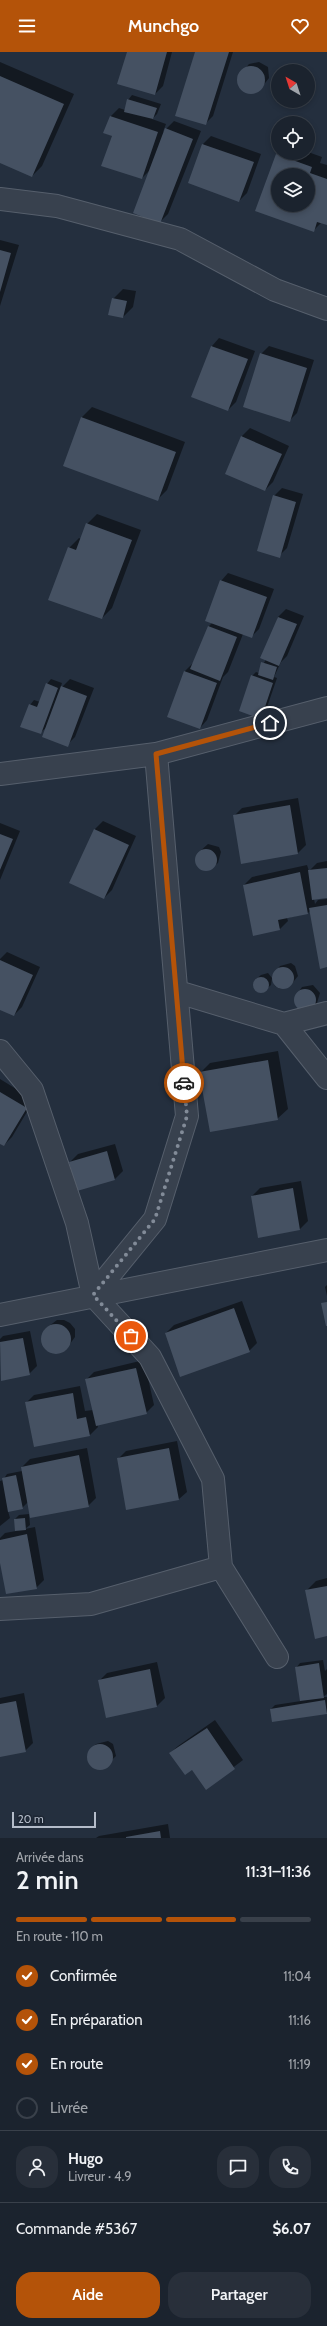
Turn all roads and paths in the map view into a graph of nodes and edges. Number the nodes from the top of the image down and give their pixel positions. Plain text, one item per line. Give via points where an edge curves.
1 (0, 199) edge
2 (327, 309) edge
3 (327, 708) edge
4 (156, 754) junction
5 (0, 774) edge
6 (178, 992) junction
7 (327, 1014) edge
8 (284, 1024) junction
9 (0, 1051) edge
10 (327, 1078) edge
11 (327, 1250) edge
12 (93, 1295) junction
13 (0, 1315) edge
14 (222, 1567) junction
15 (0, 1609) edge
16 (276, 1657) dead end

1 - 2 street via 57,206 180,239 275,290
3 - 4 street
4 - 5 street
4 - 6 street
6 - 8 street
6 - 12 street via 187,1116 155,1219
7 - 8 street
8 - 10 street
9 - 12 street via 32,1090 77,1223
11 - 12 street
12 - 13 street
12 - 14 street via 150,1357 213,1479
14 - 15 street via 91,1604
14 - 16 street

